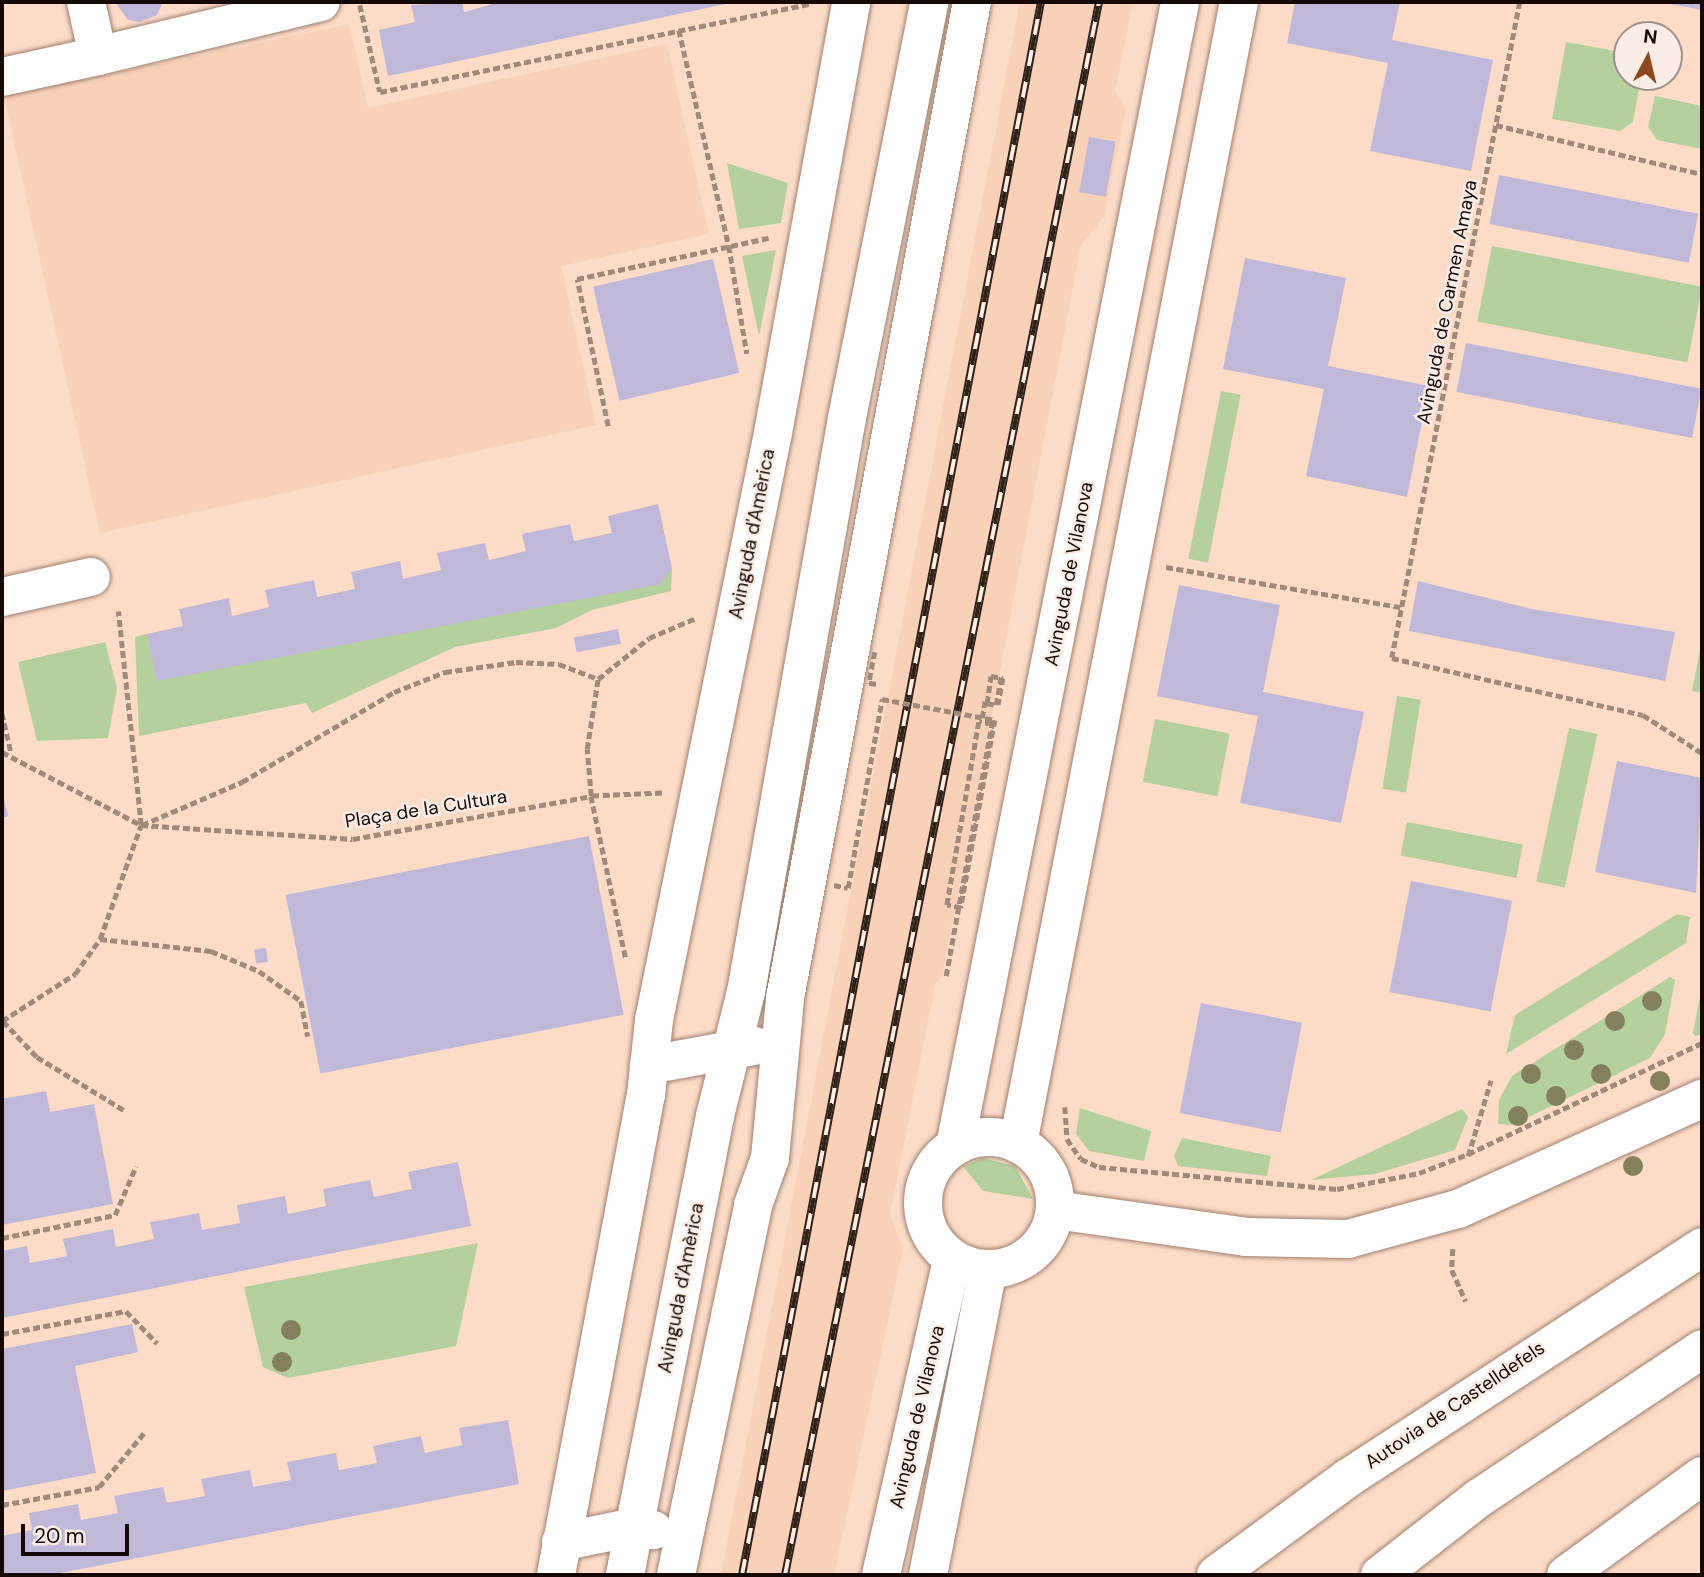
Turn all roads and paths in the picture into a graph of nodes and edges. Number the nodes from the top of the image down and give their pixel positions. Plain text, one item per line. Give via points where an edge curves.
1 (86, 2) edge
2 (321, 2) edge
3 (359, 2) edge
4 (817, 2) edge
5 (851, 2) edge
6 (929, 2) edge
7 (972, 2) edge
8 (1180, 2) edge
9 (1239, 2) edge
10 (1520, 2) edge
11 (679, 30) junction
12 (98, 56) junction
13 (2, 77) edge
14 (1496, 125) junction
15 (1702, 174) edge
16 (776, 237) dead end
17 (729, 246) junction
18 (749, 367) dead end
19 (608, 426) dead end
20 (1131, 561) junction
21 (91, 577) dead end
22 (2, 597) edge
23 (1402, 607) junction
24 (118, 611) dead end
25 (710, 613) dead end
26 (875, 652) dead end
27 (598, 679) junction
28 (878, 684) dead end
29 (998, 705) dead end
30 (2, 713) edge
31 (982, 718) junction
32 (2, 752) edge
33 (11, 752) junction
34 (1702, 753) edge
35 (677, 793) dead end
36 (591, 796) junction
37 (141, 825) junction
38 (834, 885) dead end
39 (100, 939) junction
40 (625, 949) dead end
41 (946, 976) dead end
42 (2, 1021) edge
43 (308, 1036) dead end
44 (779, 1040) junction
45 (1702, 1043) edge
46 (734, 1050) junction
47 (649, 1065) junction
48 (1491, 1080) dead end
49 (1058, 1095) dead end
50 (1702, 1099) edge
51 (127, 1112) dead end
52 (1018, 1144) junction
53 (954, 1146) junction
54 (1468, 1154) junction
55 (136, 1166) dead end
56 (753, 1205) junction
57 (1055, 1210) junction
58 (2, 1238) edge
59 (1702, 1247) edge
60 (952, 1259) junction
61 (988, 1270) junction
62 (1452, 1270) dead end
63 (1466, 1301) dead end
64 (2, 1334) edge
65 (157, 1343) dead end
66 (1702, 1349) edge
67 (144, 1433) dead end
68 (1702, 1476) edge
69 (2, 1505) edge
70 (634, 1527) junction
71 (684, 1535) junction
72 (559, 1559) edge
73 (625, 1575) edge
74 (676, 1575) edge
75 (881, 1575) edge
76 (928, 1575) edge
77 (1216, 1575) edge
78 (1380, 1575) edge
79 (1566, 1575) edge

1 - 12 main road
2 - 12 main road
3 - 11 path via 380,92
4 - 11 path
5 - 47 main road, Avinguda d'Amèrica
6 - 46 main road, Avinguda d'Amèrica
7 - 44 main road, Avinguda d'Amèrica
8 - 53 main road, Avinguda de Vilanova
9 - 20 main road
10 - 14 path, Avinguda de Carmen Amaya
11 - 17 path
12 - 13 main road
14 - 15 path
14 - 23 path, Avinguda de Carmen Amaya
16 - 17 path
17 - 18 path
17 - 19 path via 577,279
20 - 23 path
20 - 52 main road
21 - 22 main road
23 - 34 path, Avinguda de Carmen Amaya via 1392,658 1643,715
24 - 37 path
25 - 27 path via 649,638
26 - 28 path, bridge via 869,683
27 - 36 path via 587,749
27 - 37 path via 559,664 516,662 445,672 394,692 242,782
29 - 31 path, bridge via 1003,678 991,677 987,704 996,705 997,695 999,686 1001,676 989,674
30 - 33 path
31 - 38 path, bridge via 882,699 848,888
31 - 41 path, bridge via 995,720 961,908 947,905 979,722 992,724
32 - 33 path, Plaça de la Cultura
33 - 37 path, Plaça de la Cultura
35 - 36 path, Plaça de la Cultura
36 - 37 path, Plaça de la Cultura via 353,839
36 - 40 path
37 - 39 path
39 - 42 path via 75,975
39 - 43 path via 211,951 260,971 301,1001
42 - 51 path via 37,1057
44 - 46 main road
44 - 56 main road, Avinguda d'Amèrica via 771,1146
45 - 54 path
46 - 47 main road
46 - 56 main road, Avinguda d'Amèrica via 759,1123
46 - 70 main road, Avinguda d'Amèrica via 715,1116
47 - 72 main road, Avinguda d'Amèrica
48 - 54 path
49 - 54 path via 1069,1114 1068,1139 1081,1159 1098,1167 1337,1189 1419,1173
50 - 57 main road via 1458,1209 1348,1238 1246,1237
52 - 53 main road via 996,1137
52 - 57 main road via 1048,1173
53 - 60 main road via 937,1161 922,1193 923,1216 935,1243
55 - 58 path via 115,1215
56 - 71 main road, Avinguda d'Amèrica
57 - 61 main road via 1037,1249 1019,1263
59 - 77 main road, Autovia de Castelldefels via 1359,1470
60 - 61 main road
60 - 75 main road, Avinguda de Vilanova
61 - 76 main road, Avinguda de Vilanova
62 - 63 path
64 - 65 path via 126,1311
66 - 78 main road via 1479,1498
67 - 69 path via 99,1487
68 - 79 main road
70 - 71 main road, Avinguda d'Amèrica
70 - 72 main road, Avinguda d'Amèrica
70 - 73 main road, Avinguda d'Amèrica
71 - 74 main road, Avinguda d'Amèrica

